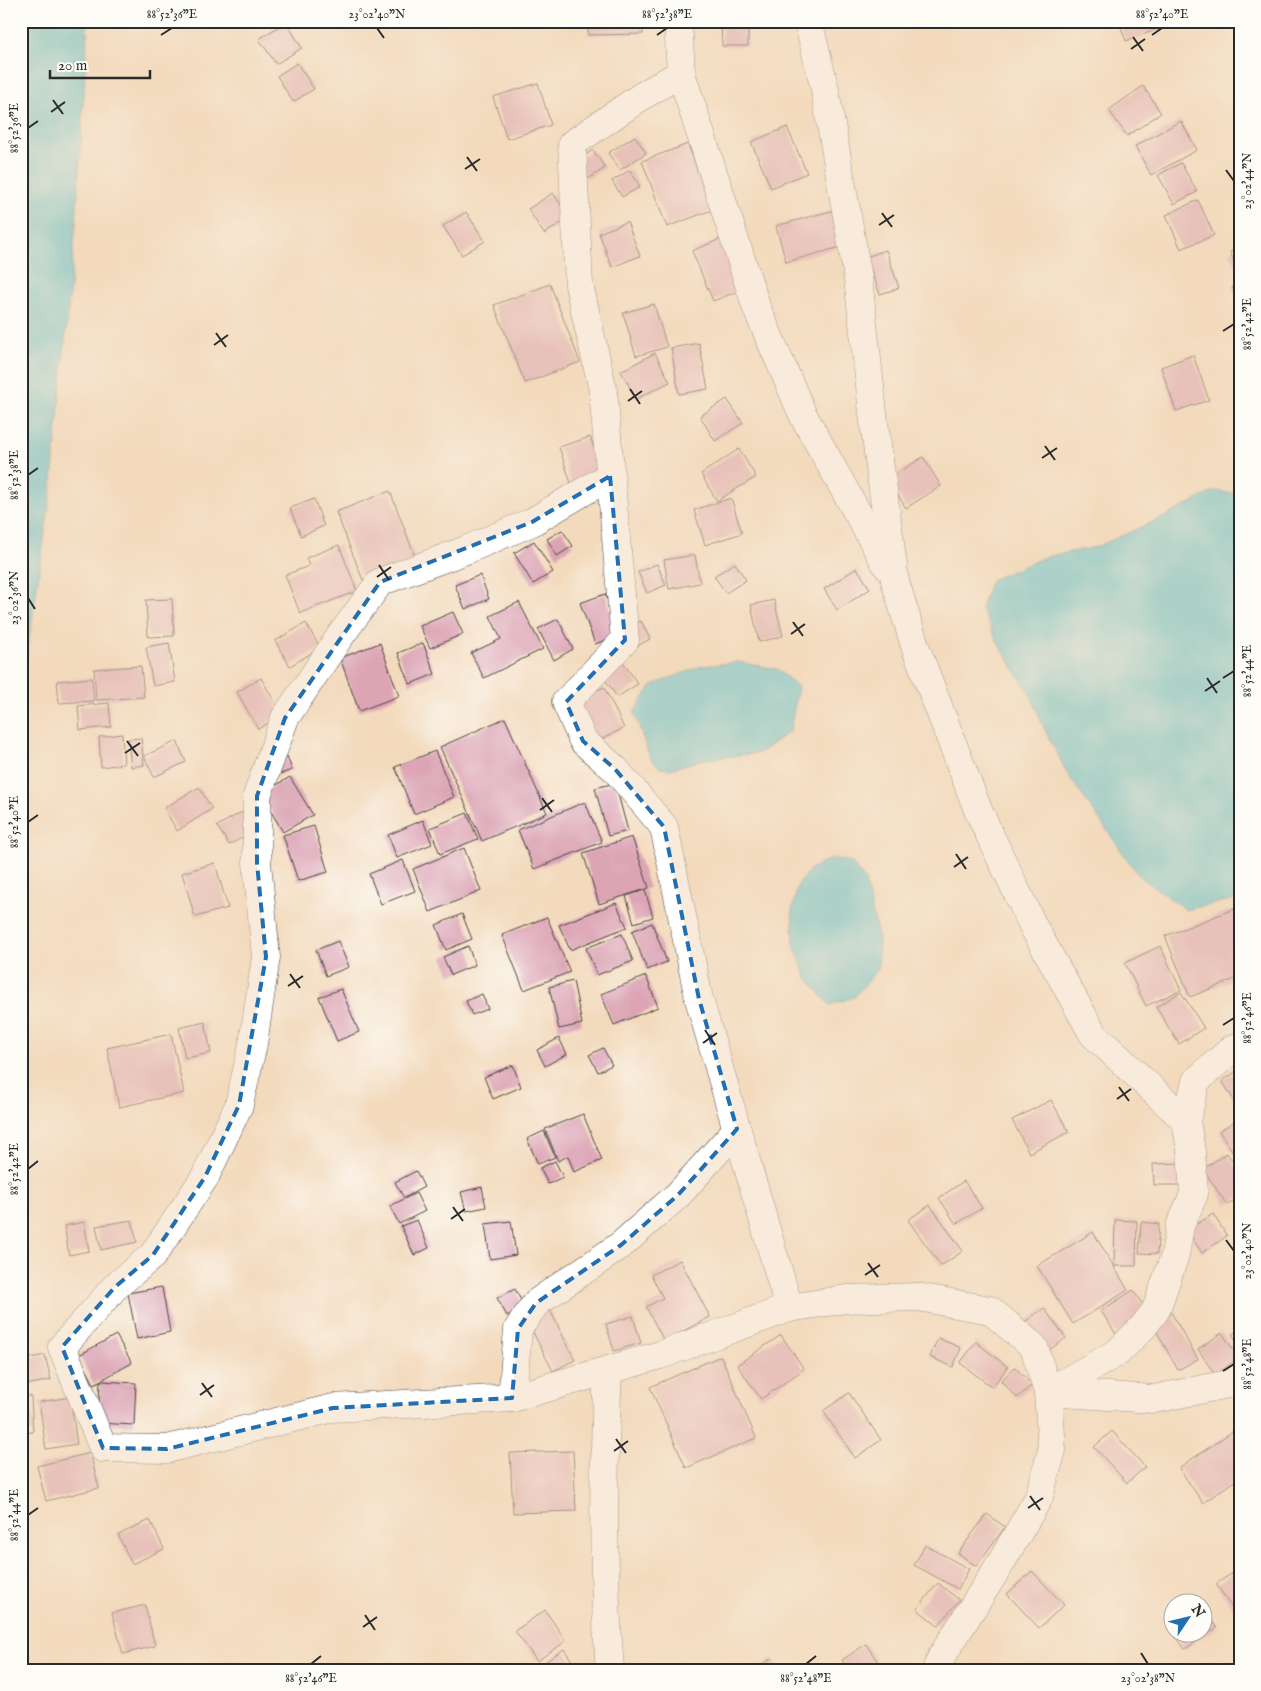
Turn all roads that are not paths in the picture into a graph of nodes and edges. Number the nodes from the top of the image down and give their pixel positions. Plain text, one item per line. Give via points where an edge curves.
1 (678, 21) edge
2 (808, 21) edge
3 (681, 73) junction
4 (610, 476) junction
5 (895, 581) junction
6 (1240, 1046) edge
7 (1186, 1120) junction
8 (737, 1129) junction
9 (789, 1308) junction
10 (608, 1370) junction
11 (1240, 1378) edge
12 (1048, 1392) junction
13 (512, 1398) junction
14 (610, 1670) edge
15 (936, 1670) edge

1 - 3 street
2 - 5 street via 824,85 858,278
3 - 4 street via 572,144 579,285 603,390
3 - 5 street via 757,310 803,415
4 - 8 street via 625,640 566,702 583,740 616,769 664,827 699,999
4 - 13 street via 532,522 380,582 285,718 257,796 257,862 266,957 253,1044 239,1106 205,1177 153,1255 115,1287 62,1347 102,1448 166,1449 333,1408
5 - 7 street via 915,646 978,810 1033,926 1093,1034
6 - 7 street via 1196,1081
7 - 12 street via 1194,1194 1180,1226 1175,1255 1156,1310 1118,1352
8 - 9 street
8 - 13 street via 678,1195 621,1245 536,1303 518,1330
9 - 10 street via 660,1355
9 - 12 street via 848,1299 918,1297 990,1310 1034,1347
10 - 13 street
10 - 14 street via 604,1448
11 - 12 street via 1233,1383 1154,1399
12 - 15 street via 1052,1450 1039,1497

